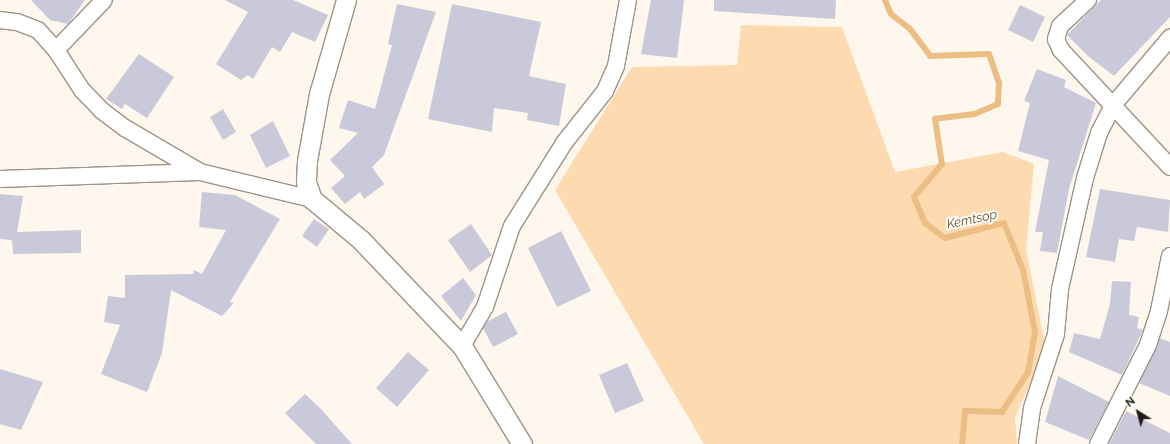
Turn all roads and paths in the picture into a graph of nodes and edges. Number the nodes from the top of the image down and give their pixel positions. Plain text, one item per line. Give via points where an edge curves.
1 (104, 0) edge
2 (346, 0) edge
3 (628, 0) edge
4 (1088, 0) edge
5 (0, 20) edge
6 (1170, 38) edge
7 (56, 50) junction
8 (1114, 104) junction
9 (1170, 167) edge
10 (200, 172) junction
11 (0, 180) edge
12 (312, 199) junction
13 (1170, 256) edge
14 (462, 346) junction
15 (522, 444) edge
16 (1027, 444) edge
17 (1098, 444) edge

1 - 7 street
2 - 12 street via 319,94 307,160 306,182
3 - 14 street via 616,66 605,91 564,142 512,226 484,307
4 - 8 street via 1060,26 1056,39 1061,50
5 - 7 street via 17,22 38,30
6 - 8 street
7 - 10 street via 82,90 101,110 125,128
8 - 9 street
8 - 16 street via 1099,133 1085,178 1060,289 1056,334 1032,408
10 - 11 street
10 - 12 street
12 - 14 street via 361,240
13 - 17 street via 1159,311 1148,344
14 - 15 street

